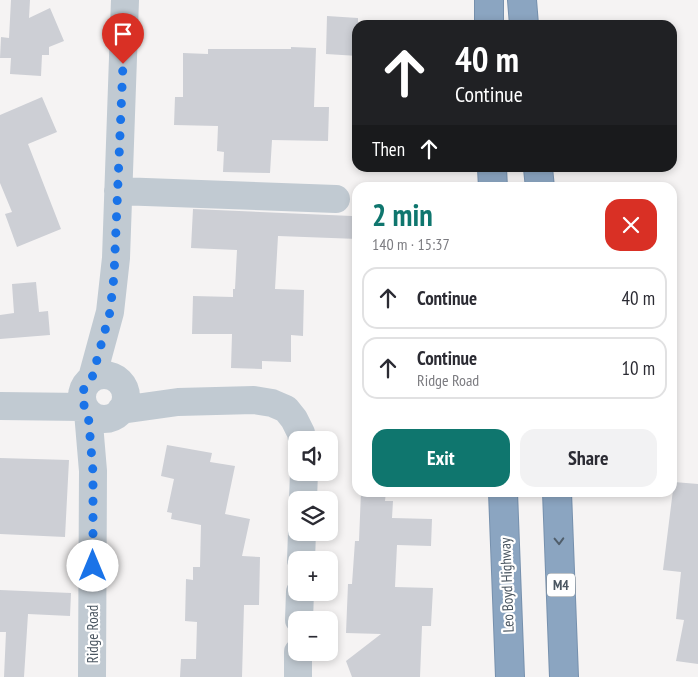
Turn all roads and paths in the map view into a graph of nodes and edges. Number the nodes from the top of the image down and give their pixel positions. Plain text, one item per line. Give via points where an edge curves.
1 (125, 0) edge
2 (488, 0) edge
3 (522, 0) edge
4 (489, 20) edge
5 (524, 20) edge
6 (118, 191) junction
7 (336, 199) dead end
8 (103, 397) junction
9 (0, 406) edge
10 (300, 431) edge
11 (504, 497) edge
12 (558, 497) edge
13 (298, 661) edge
14 (92, 677) edge
15 (298, 677) edge
16 (510, 677) edge
17 (564, 677) edge

1 - 6 street, Ridge Road
2 - 4 highway
3 - 5 highway
6 - 7 street
6 - 8 street, Ridge Road via 116,258
8 - 9 street
8 - 10 street via 272,403 286,409
8 - 14 street, Ridge Road via 93,472
11 - 16 highway, Leo Boyd Highway
12 -> 17 highway, M4
13 - 15 street

